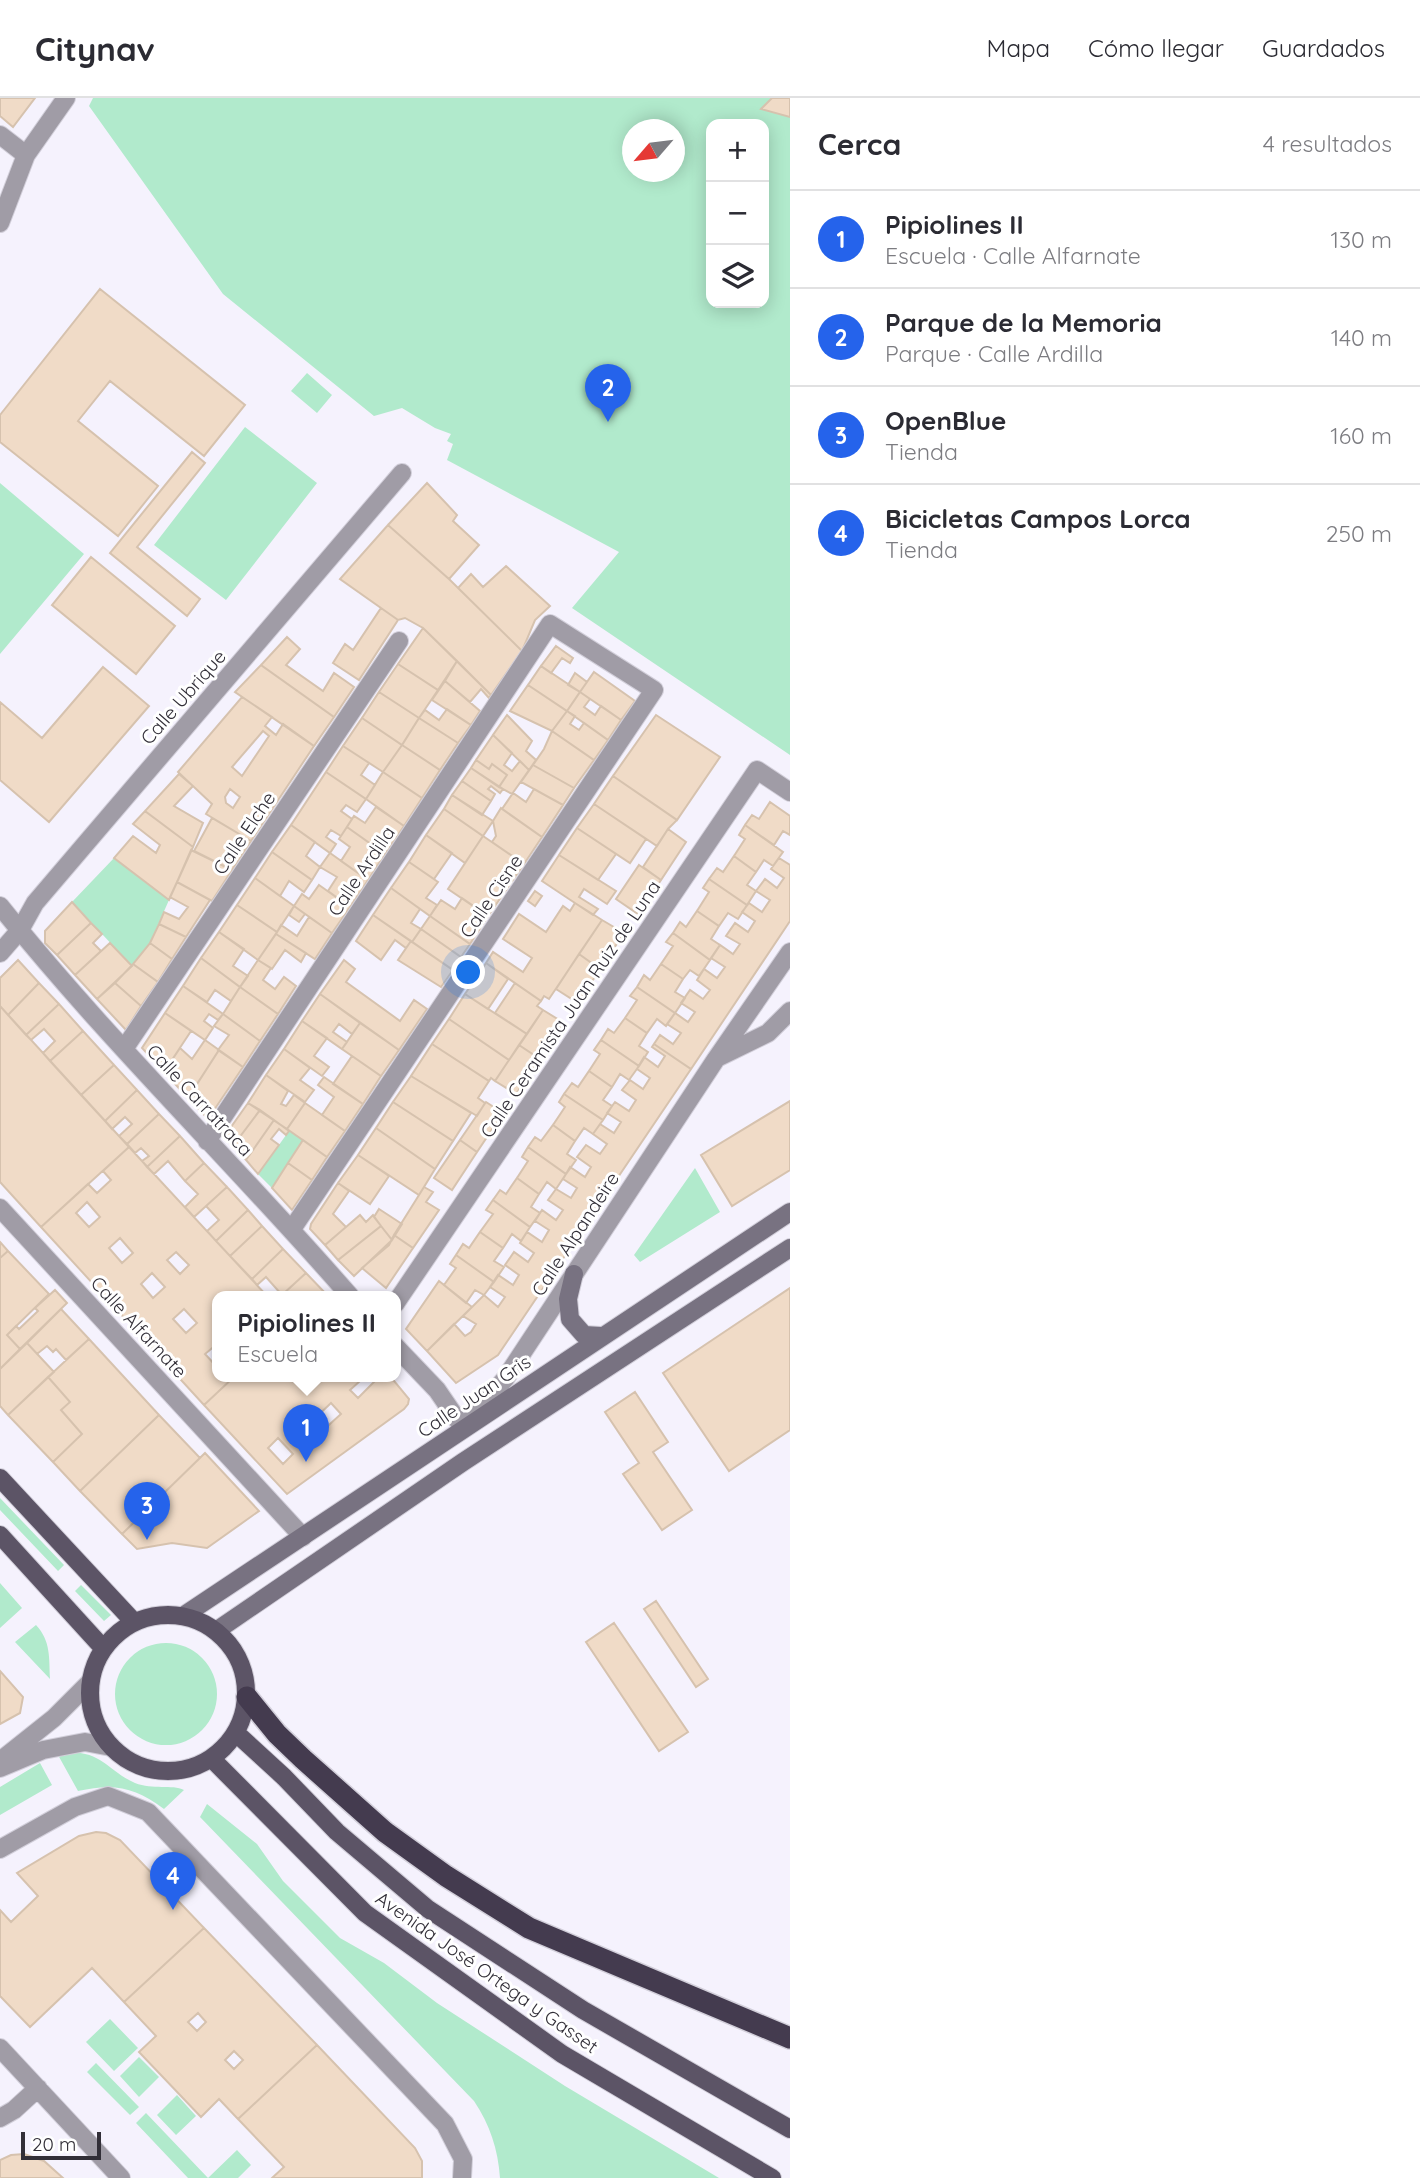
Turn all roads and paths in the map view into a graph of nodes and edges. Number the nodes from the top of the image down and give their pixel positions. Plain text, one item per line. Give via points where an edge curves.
1 (66, 98) edge
2 (0, 135) edge
3 (26, 155) junction
4 (0, 223) edge
5 (402, 473) dead end
6 (399, 641) dead end
7 (654, 690) joint
8 (790, 792) edge
9 (0, 906) edge
10 (20, 930) junction
11 (790, 952) edge
12 (0, 953) edge
13 (790, 1011) edge
14 (124, 1048) junction
15 (716, 1059) junction
16 (208, 1141) junction
17 (0, 1208) edge
18 (790, 1212) edge
19 (292, 1229) junction
20 (790, 1248) edge
21 (574, 1274) junction
22 (346, 1291) edge
23 (401, 1295) edge
24 (601, 1336) junction
25 (401, 1352) edge
26 (463, 1429) junction
27 (463, 1462) junction
28 (0, 1478) edge
29 (0, 1535) edge
30 (303, 1537) junction
31 (183, 1616) junction
32 (134, 1622) junction
33 (216, 1631) junction
34 (103, 1648) junction
35 (90, 1682) junction
36 (247, 1698) junction
37 (236, 1733) junction
38 (111, 1747) junction
39 (212, 1759) junction
40 (0, 1760) edge
41 (0, 1768) edge
42 (0, 1849) edge
43 (790, 2038) edge
44 (0, 2048) edge
45 (38, 2088) junction
46 (5, 2110) edge
47 (790, 2129) edge
48 (121, 2178) edge
49 (462, 2178) edge
50 (772, 2178) edge

1 - 3 street
2 - 3 street
3 - 4 street
5 - 10 street, Calle Ubrique via 35,903
6 - 14 street, Calle Elche
7 - 16 street, Calle Ardilla via 550,624
7 - 19 street, Calle Cisne
8 - 23 street, Calle Ceramista Juan Ruiz de Luna via 757,770
9 - 10 street, Calle Carratraca
10 - 12 street, Calle Ubrique
10 - 14 street, Calle Carratraca
11 - 15 street, Calle Alpandeire
13 - 15 street, Calle Alpandeire via 768,1033
14 - 16 street, Calle Carratraca
15 - 21 street, Calle Alpandeire
16 - 19 street, Calle Carratraca
17 - 30 street, Calle Alfarnate
18 - 24 main road, Calle Juan Gris
19 - 22 street, Calle Carratraca
20 - 27 main road
21 - 24 main road via 568,1299 570,1319 584,1335
21 - 26 street, Calle Alpandeire via 505,1379
24 - 26 main road, Calle Juan Gris
25 - 26 street via 437,1390
26 - 27 main road
26 - 30 main road, Calle Juan Gris
27 - 33 main road
28 - 32 main road
29 - 34 main road
30 - 31 main road, Calle Juan Gris
31 - 32 main road via 150,1616
31 - 33 main road
32 - 34 main road
33 - 36 main road via 237,1656
34 - 35 main road
35 - 38 main road via 90,1706 97,1728
35 - 40 street via 54,1718
36 - 37 main road
36 - 43 highway via 277,1734 385,1832 529,1928
37 - 39 main road
37 - 47 main road, Avenida José Ortega y Gasset via 337,1832 428,1909 583,2010
38 - 39 main road via 128,1761 170,1772
38 - 41 street via 85,1742 43,1750
39 - 50 main road, Avenida José Ortega y Gasset via 365,1913 562,2054
42 - 49 street via 75,1807 108,1796 148,1812 445,2124 463,2159
44 - 45 street
45 - 46 street
45 - 48 street

